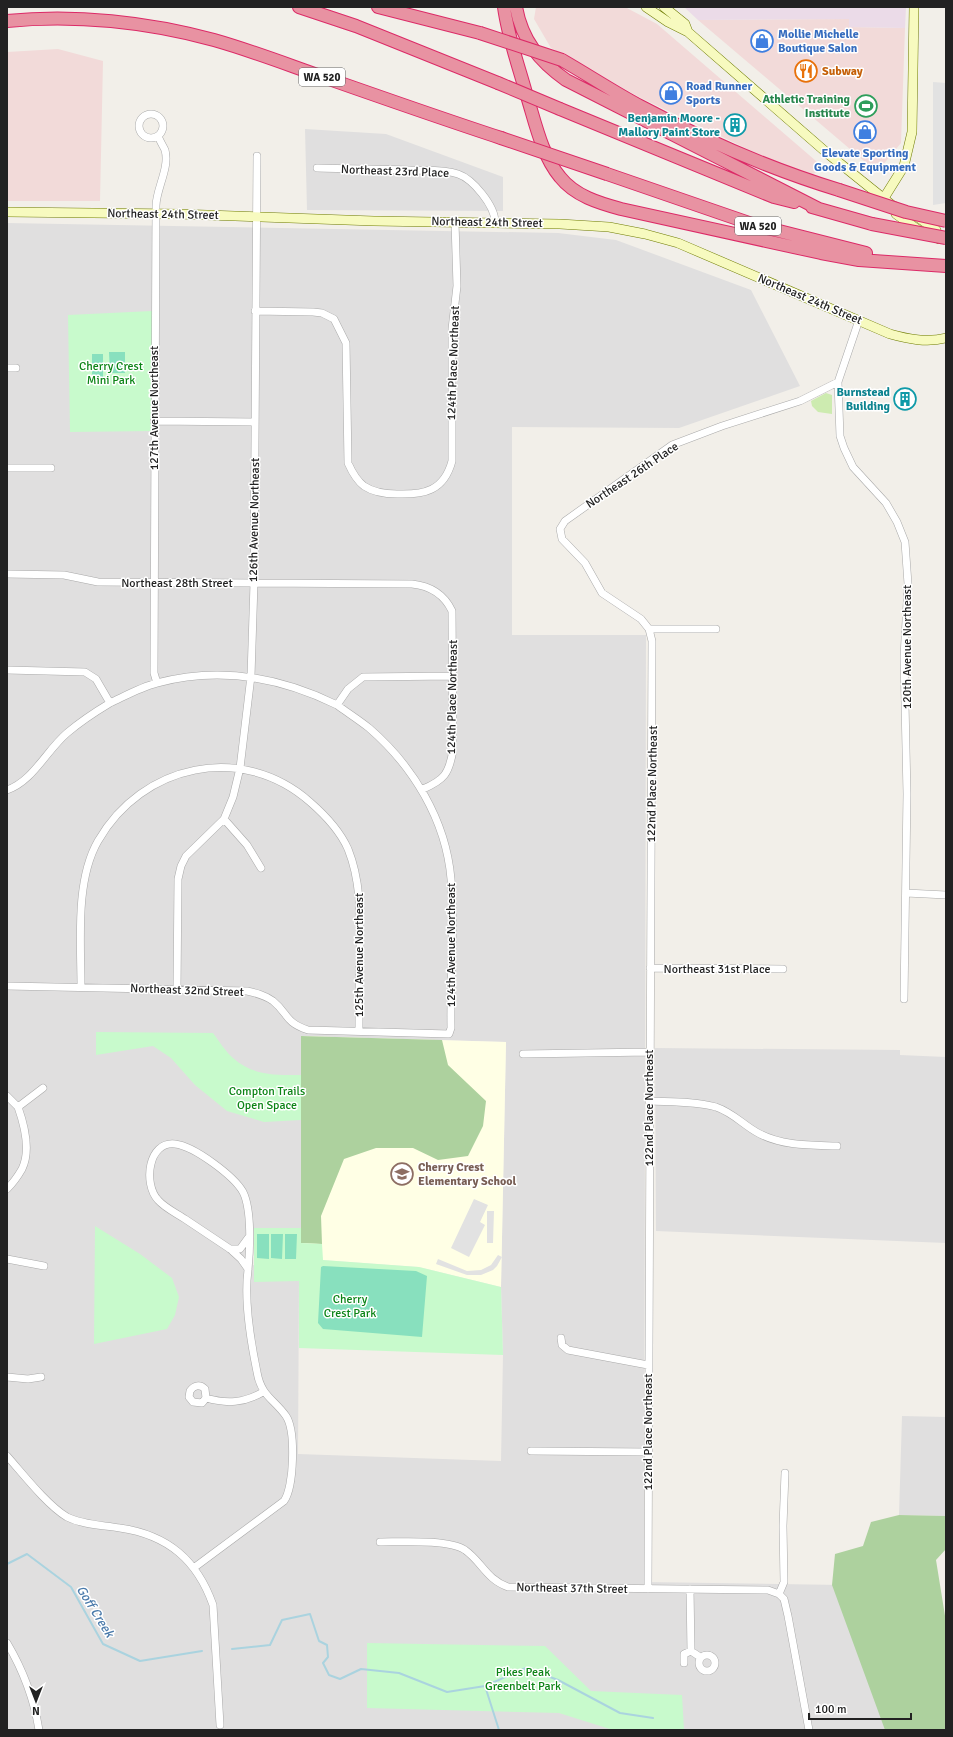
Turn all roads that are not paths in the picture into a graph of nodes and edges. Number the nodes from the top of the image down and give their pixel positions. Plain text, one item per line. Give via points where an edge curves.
1 (299, 7) edge
2 (378, 7) edge
3 (500, 7) edge
4 (504, 7) edge
5 (516, 7) edge
6 (646, 7) edge
7 (664, 7) edge
8 (914, 7) edge
9 (7, 21) edge
10 (507, 27) junction
11 (688, 32) junction
12 (158, 136) dead end
13 (257, 156) dead end
14 (317, 168) dead end
15 (884, 198) junction
16 (819, 209) junction
17 (7, 212) edge
18 (156, 214) junction
19 (256, 216) junction
20 (946, 221) edge
21 (456, 222) junction
22 (495, 222) junction
23 (944, 240) edge
24 (914, 263) junction
25 (946, 266) edge
26 (255, 311) junction
27 (859, 320) junction
28 (946, 338) edge
29 (7, 368) edge
30 (16, 368) dead end
31 (838, 382) junction
32 (154, 421) junction
33 (255, 422) junction
34 (7, 468) edge
35 (51, 468) dead end
36 (7, 574) edge
37 (154, 582) junction
38 (254, 583) junction
39 (440, 595) joint
40 (649, 629) junction
41 (716, 629) dead end
42 (7, 670) edge
43 (251, 676) junction
44 (453, 676) junction
45 (157, 683) junction
46 (110, 703) junction
47 (337, 705) junction
48 (240, 768) junction
49 (422, 789) junction
50 (7, 790) edge
51 (224, 820) junction
52 (261, 868) dead end
53 (906, 893) junction
54 (946, 895) edge
55 (650, 968) junction
56 (783, 969) dead end
57 (7, 986) edge
58 (81, 987) junction
59 (177, 989) junction
60 (904, 999) dead end
61 (359, 1032) junction
62 (449, 1034) joint
63 (650, 1052) junction
64 (523, 1054) dead end
65 (43, 1088) dead end
66 (7, 1096) edge
67 (649, 1102) junction
68 (18, 1107) junction
69 (838, 1146) dead end
70 (7, 1189) edge
71 (248, 1238) junction
72 (230, 1249) junction
73 (7, 1259) edge
74 (44, 1266) dead end
75 (248, 1270) junction
76 (561, 1338) dead end
77 (648, 1365) junction
78 (7, 1377) edge
79 (42, 1377) dead end
80 (263, 1392) junction
81 (206, 1398) dead end
82 (531, 1451) dead end
83 (647, 1452) junction
84 (7, 1456) edge
85 (785, 1473) dead end
86 (380, 1542) dead end
87 (195, 1568) junction
88 (648, 1588) junction
89 (690, 1589) junction
90 (779, 1594) junction
91 (7, 1643) edge
92 (691, 1651) junction
93 (700, 1657) dead end
94 (684, 1663) dead end
95 (220, 1725) dead end
96 (39, 1730) edge
97 (809, 1730) edge

1 - 16 highway, WA 520, bridge via 356,26 774,197
2 - 20 highway, bridge via 480,33 562,60 639,106 698,136 796,177 906,212
3 - 10 highway
4 - 10 highway
5 - 16 highway via 524,33 539,58 566,80
6 - 11 street
7 - 11 street via 685,24
8 - 15 street via 912,132 904,166
9 - 24 highway, WA 520, bridge via 64,19 146,26 183,33 246,51 755,226
10 - 24 highway via 547,155 560,177 579,193 599,203 621,209 821,253 859,260
11 - 15 street via 821,148
12 - 18 street, 127th Avenue Northeast via 165,152 165,168 156,199
13 - 19 street, 126th Avenue Northeast
14 - 22 street, Northeast 23rd Place via 457,174 475,185 495,214
15 - 23 street via 894,206 896,214 927,238
16 - 23 highway, WA 520, bridge
17 - 18 street, Northeast 24th Street
18 - 19 street, Northeast 24th Street
18 - 32 street, 127th Avenue Northeast
19 - 21 street, Northeast 24th Street
19 - 26 street, 126th Avenue Northeast
21 - 22 street, Northeast 24th Street
21 - 26 street, 124th Place Northeast via 457,286 452,329 452,461 443,479 431,491 413,495 386,494 358,481 348,463 346,343 334,319 313,312
22 - 27 street, Northeast 24th Street via 609,227 645,234 678,243 716,258
24 - 25 highway, WA 520
26 - 33 street, 126th Avenue Northeast
27 - 28 street, Northeast 24th Street via 907,339 926,341
27 - 31 street, 120th Avenue Northeast
29 - 30 street
31 - 40 street, Northeast 26th Place via 800,401 672,445 565,521 560,529 562,539 585,563 602,593 642,619
31 - 53 street, 120th Avenue Northeast via 838,422 844,448 853,467 886,503 905,542 908,584 904,657 908,794
32 - 33 street
32 - 37 street, 127th Avenue Northeast
33 - 38 street, 126th Avenue Northeast
34 - 35 street
36 - 37 street, Northeast 28th Street via 64,575 98,582
37 - 38 street, Northeast 28th Street
37 - 45 street, 127th Avenue Northeast via 154,673
38 - 39 street, Northeast 28th Street via 412,584 423,585
38 - 43 street, 126th Avenue Northeast
39 - 44 street, 124th Place Northeast via 452,611
40 - 41 street
40 - 55 street, 122nd Place Northeast via 653,662
42 - 46 street via 85,672 96,679
43 - 45 street, 124th Avenue Northeast via 199,676
43 - 47 street, 124th Avenue Northeast via 299,688
43 - 48 street, 126th Avenue Northeast
44 - 47 street via 363,677 348,689
44 - 49 street, 124th Place Northeast via 451,762 439,782
45 - 46 street, 124th Avenue Northeast
46 - 50 street, 124th Avenue Northeast via 67,733 49,750 25,781
47 - 49 street, 124th Avenue Northeast via 369,728 397,755
48 - 51 street, 126th Avenue Northeast
48 - 58 street, 125th Avenue Northeast via 206,768 167,778 129,802 113,819 98,842 87,871
48 - 61 street, 125th Avenue Northeast via 275,780 299,792 323,813 347,848 356,873 360,898
49 - 62 street, 124th Avenue Northeast via 438,827 451,878
51 - 52 street via 247,846
51 - 59 street via 191,849 181,866 178,879
53 - 54 street
53 - 60 street, 120th Avenue Northeast
55 - 56 street, Northeast 31st Place
55 - 63 street, 122nd Place Northeast
57 - 58 street, Northeast 32nd Street
58 - 59 street, Northeast 32nd Street
59 - 61 street, Northeast 32nd Street via 247,991 274,1002 287,1020 297,1026 308,1030
61 - 62 street, Northeast 32nd Street
63 - 64 street
63 - 67 street, 122nd Place Northeast
65 - 68 street
66 - 68 street
67 - 69 street via 698,1103 718,1108 742,1120 751,1129 787,1143
67 - 77 street, 122nd Place Northeast
68 - 70 street via 25,1135 25,1159 23,1168
71 - 72 street via 240,1248
71 - 72 street via 247,1204 243,1193 230,1175 186,1147 175,1144 160,1148 152,1160 150,1169 150,1181 156,1199
71 - 75 street
72 - 75 street
73 - 74 street
75 - 80 street via 248,1308 257,1373
76 - 77 street via 562,1345 568,1350
77 - 83 street, 122nd Place Northeast
78 - 79 street
80 - 81 street via 240,1402
80 - 87 street via 286,1416 291,1425 290,1488 284,1501
82 - 83 street
83 - 88 street, 122nd Place Northeast
84 - 87 street via 52,1505 68,1517 81,1522 152,1536 180,1553
85 - 90 street via 784,1582
86 - 88 street, Northeast 37th Street via 454,1544 471,1556 497,1583 508,1587
87 - 95 street via 208,1590 213,1605
88 - 89 street, Northeast 37th Street
89 - 90 street, Northeast 37th Street via 768,1590
89 - 92 street
90 - 97 street via 784,1599 788,1616
91 - 96 street via 28,1687 37,1714
92 - 93 street
92 - 94 street via 684,1654

